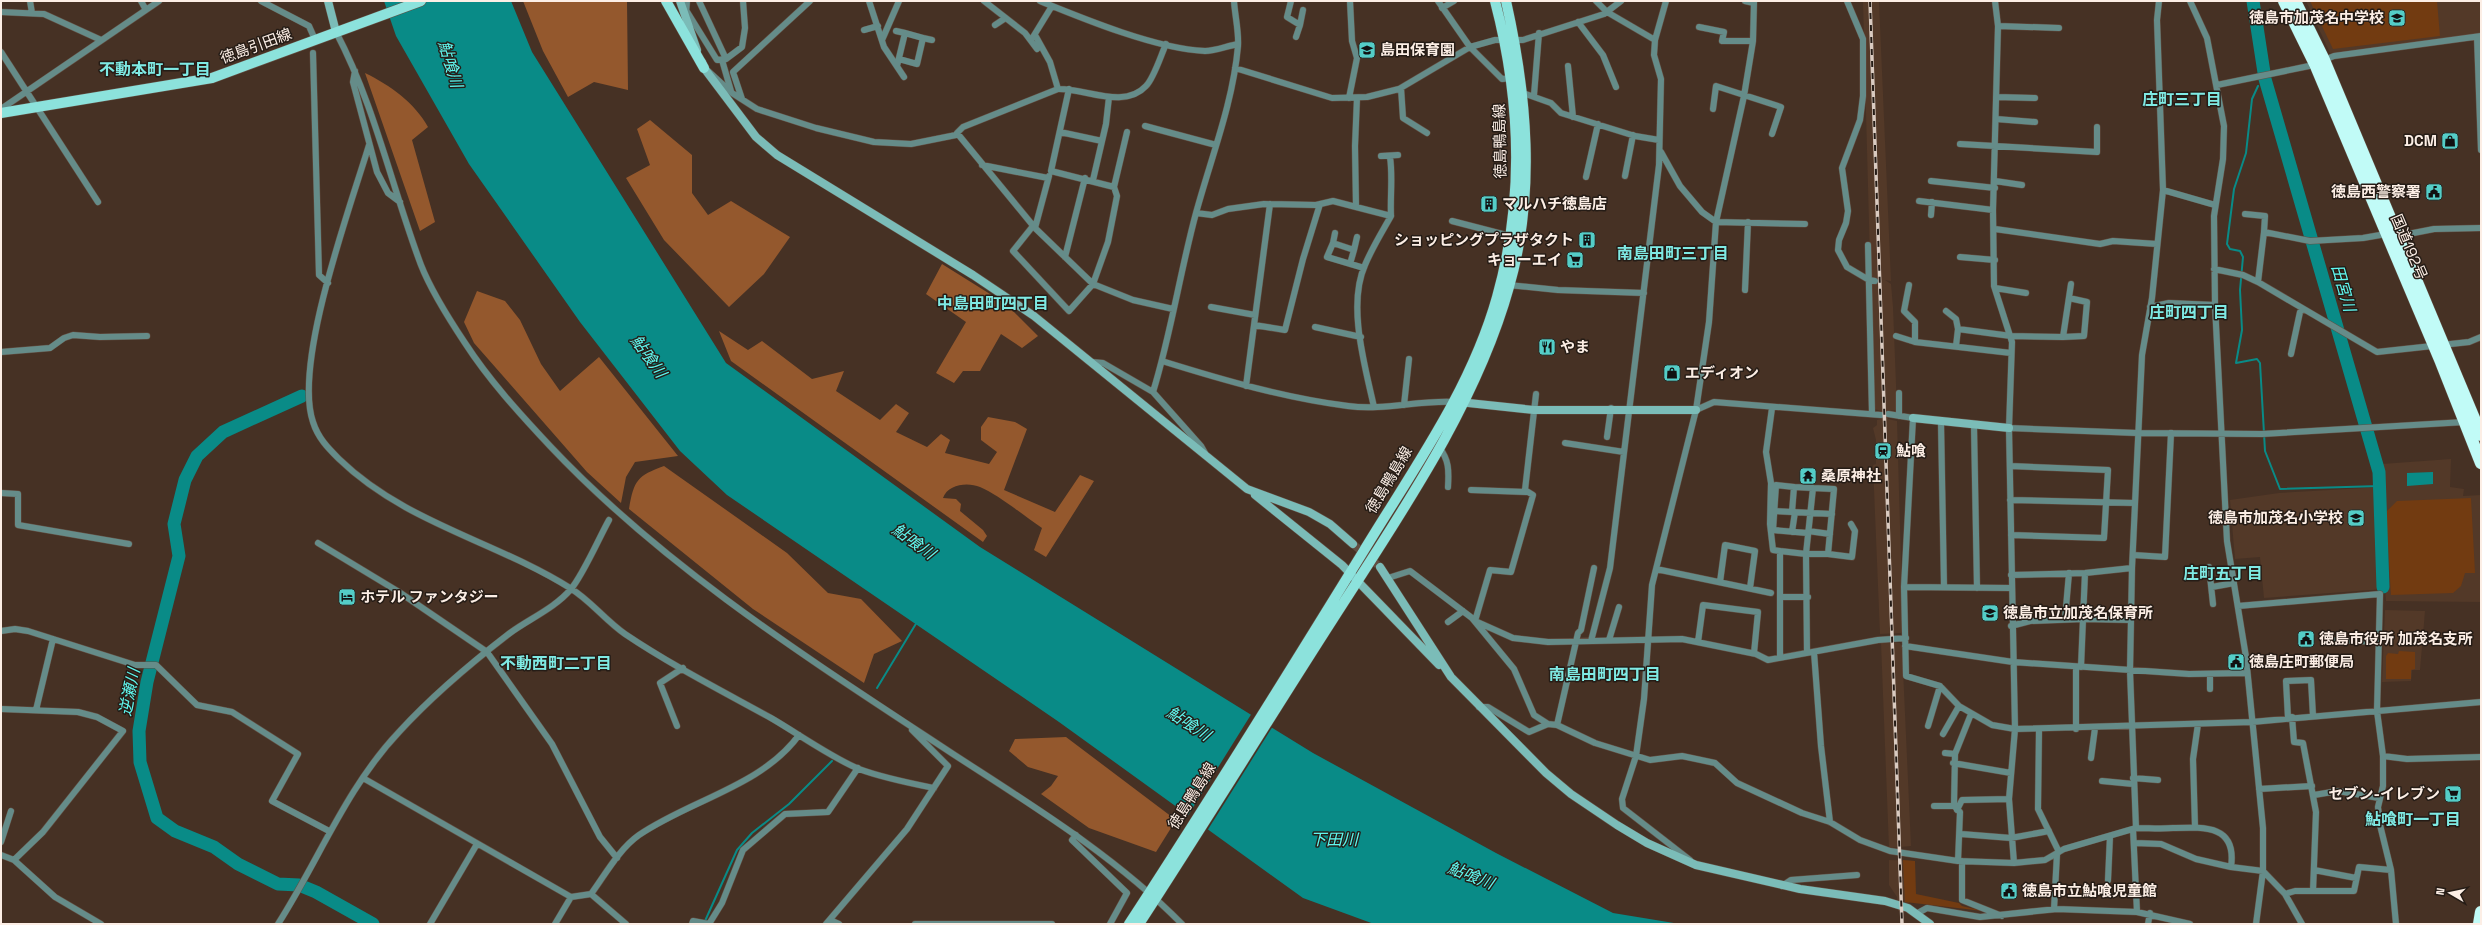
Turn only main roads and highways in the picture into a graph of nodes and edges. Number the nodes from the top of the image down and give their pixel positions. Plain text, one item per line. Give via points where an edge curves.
1 (420, 1) edge
2 (666, 1) edge
3 (1496, 1) edge
4 (1506, 1) edge
5 (2284, 1) edge
6 (2295, 1) edge
7 (1510, 39) junction
8 (2319, 62) junction
9 (704, 68) road end
10 (1, 113) edge
11 (1505, 284) junction
12 (2438, 345) junction
13 (1459, 402) junction
14 (2480, 428) edge
15 (2481, 463) edge
16 (1353, 579) junction
17 (1154, 892) junction
18 (2481, 912) edge
19 (1129, 924) edge
20 (1139, 924) edge
21 (2479, 924) edge

1 - 10 main road, 徳島引田線 via 212,78
2 - 9 main road
3 - 7 main road, 徳島鴨島線
4 - 7 main road, 徳島鴨島線
5 - 8 highway, 国道192号
6 - 8 highway, 国道192号
7 - 11 main road, 徳島鴨島線 via 1517,150
7 - 11 main road, 徳島鴨島線 via 1523,93 1526,149 1523,209
8 - 12 highway, 国道192号
11 - 13 main road, 徳島鴨島線 via 1502,312
12 - 14 highway, 国道192号
12 - 15 highway, 国道192号
13 - 16 main road, 徳島鴨島線
13 - 16 main road, 徳島鴨島線 via 1439,447
16 - 17 main road, 徳島鴨島線
17 - 19 main road, 徳島鴨島線
17 - 20 main road, 徳島鴨島線
18 - 21 highway

